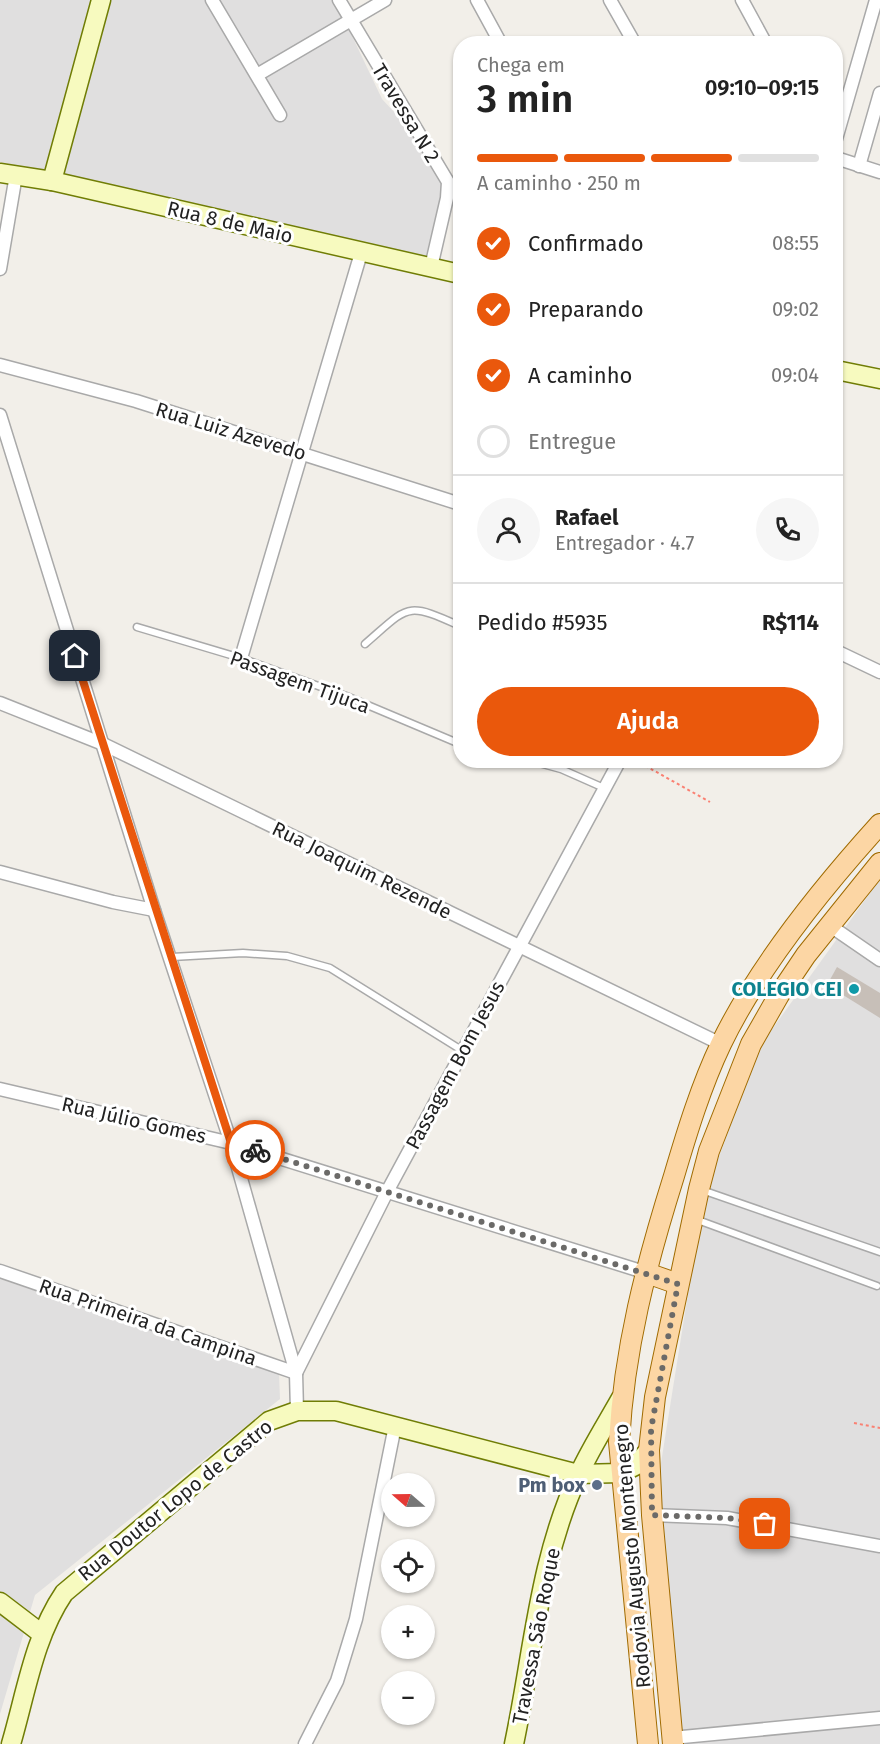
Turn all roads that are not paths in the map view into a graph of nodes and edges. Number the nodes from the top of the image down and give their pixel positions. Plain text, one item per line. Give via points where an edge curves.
1 (101, 0) edge
2 (212, 0) edge
3 (339, 0) edge
4 (385, 0) edge
5 (477, 0) edge
6 (610, 0) edge
7 (742, 0) edge
8 (878, 0) edge
9 (351, 20) junction
10 (497, 36) edge
11 (630, 36) edge
12 (762, 36) edge
13 (257, 75) junction
14 (880, 93) edge
15 (280, 115) dead end
16 (843, 116) edge
17 (843, 160) edge
18 (859, 166) junction
19 (880, 172) edge
20 (8, 174) edge
21 (52, 181) junction
22 (361, 253) junction
23 (431, 267) junction
24 (0, 269) edge
25 (453, 272) edge
26 (0, 365) edge
27 (843, 375) edge
28 (880, 379) edge
29 (0, 415) edge
30 (302, 453) junction
31 (453, 502) edge
32 (453, 623) edge
33 (137, 627) dead end
34 (365, 644) dead end
35 (843, 654) edge
36 (241, 658) junction
37 (880, 672) edge
38 (0, 703) edge
39 (453, 741) edge
40 (103, 744) junction
41 (557, 768) edge
42 (616, 768) edge
43 (604, 789) junction
44 (880, 824) edge
45 (880, 863) edge
46 (0, 872) edge
47 (154, 909) junction
48 (829, 925) junction
49 (519, 946) junction
50 (172, 957) junction
51 (880, 960) edge
52 (721, 1044) junction
53 (463, 1051) junction
54 (0, 1089) edge
55 (697, 1107) junction
56 (722, 1117) junction
57 (231, 1143) junction
58 (699, 1189) junction
59 (388, 1190) junction
60 (692, 1218) junction
61 (880, 1252) edge
62 (0, 1271) edge
63 (644, 1272) junction
64 (678, 1284) junction
65 (877, 1286) dead end
66 (296, 1372) junction
67 (621, 1398) junction
68 (297, 1411) junction
69 (395, 1425) junction
70 (649, 1450) junction
71 (621, 1473) junction
72 (578, 1474) junction
73 (652, 1515) junction
74 (880, 1546) edge
75 (0, 1602) edge
76 (42, 1634) junction
77 (880, 1718) edge
78 (673, 1741) edge
79 (11, 1744) edge
80 (305, 1744) edge
81 (514, 1744) edge
82 (648, 1744) edge

1 - 21 main road
2 - 13 street
3 - 9 street, Travessa N 2
4 - 9 street
5 - 10 street
6 - 11 street
7 - 12 street
8 - 16 street
9 - 13 street
9 - 23 street, Travessa N 2 via 448,182
13 - 15 street
14 - 18 street
17 - 18 street
18 - 19 street
20 - 21 main road, Rua 8 de Maio
20 - 24 street
21 - 22 main road, Rua 8 de Maio
22 - 23 main road, Rua 8 de Maio
22 - 30 street
23 - 25 main road, Rua 8 de Maio
26 - 30 street, Rua Luiz Azevedo via 136,401
27 - 28 main road
29 - 40 street
30 - 31 street, Rua Luiz Azevedo
30 - 36 street
32 - 34 lane via 424,609 403,612
33 - 36 lane, Passagem Tijuca
35 - 37 street
36 - 39 lane, Passagem Tijuca
38 - 40 street, Rua Joaquim Rezende
40 - 47 street
40 - 49 street, Rua Joaquim Rezende
41 - 43 lane
42 - 43 street, Passagem Bom Jesus
43 - 49 street, Passagem Bom Jesus
44 - 52 main road, Rodovia Augusto Montenegro via 792,931
45 - 48 main road, Rodovia Augusto Montenegro
46 - 47 street
47 - 50 street
48 - 51 street
48 - 56 main road, Rodovia Augusto Montenegro via 756,1034
49 - 52 street, Rua Joaquim Rezende
49 - 53 street, Passagem Bom Jesus
50 - 53 lane via 265,955 330,968
50 - 57 street
52 - 55 main road, Rodovia Augusto Montenegro
53 - 59 street, Passagem Bom Jesus
54 - 57 street, Rua Júlio Gomes
55 - 56 main road
55 - 63 main road, Rodovia Augusto Montenegro
56 - 58 main road, Rodovia Augusto Montenegro
57 - 59 street, Rua Júlio Gomes
57 - 66 street
58 - 60 main road, Rodovia Augusto Montenegro
58 - 61 lane
59 - 63 street, Rua Júlio Gomes
59 - 66 street, Passagem Bom Jesus
60 - 64 main road, Rodovia Augusto Montenegro
60 - 65 lane
62 - 66 street, Rua Primeira da Campina
63 - 64 main road
63 - 67 main road, Rodovia Augusto Montenegro
64 - 70 main road, Rodovia Augusto Montenegro via 655,1397
66 - 68 street
67 - 71 main road, Rodovia Augusto Montenegro
67 - 72 main road, Travessa São Roque
68 - 69 main road, Rua Doutor Lopo de Castro via 336,1412
68 - 76 main road, Rua Doutor Lopo de Castro via 269,1421 80,1577 50,1612
69 - 72 main road, Rua Doutor Lopo de Castro
69 - 80 street via 356,1619 337,1681
70 - 71 main road
70 - 73 main road, Rodovia Augusto Montenegro
71 - 72 main road, Rua Doutor Lopo de Castro
71 - 82 main road, Rodovia Augusto Montenegro
72 - 81 main road, Travessa São Roque via 544,1580
73 - 74 street via 728,1518
73 - 78 main road, Rodovia Augusto Montenegro
75 - 76 main road
76 - 79 main road, Rua Doutor Lopo de Castro
77 - 78 street

